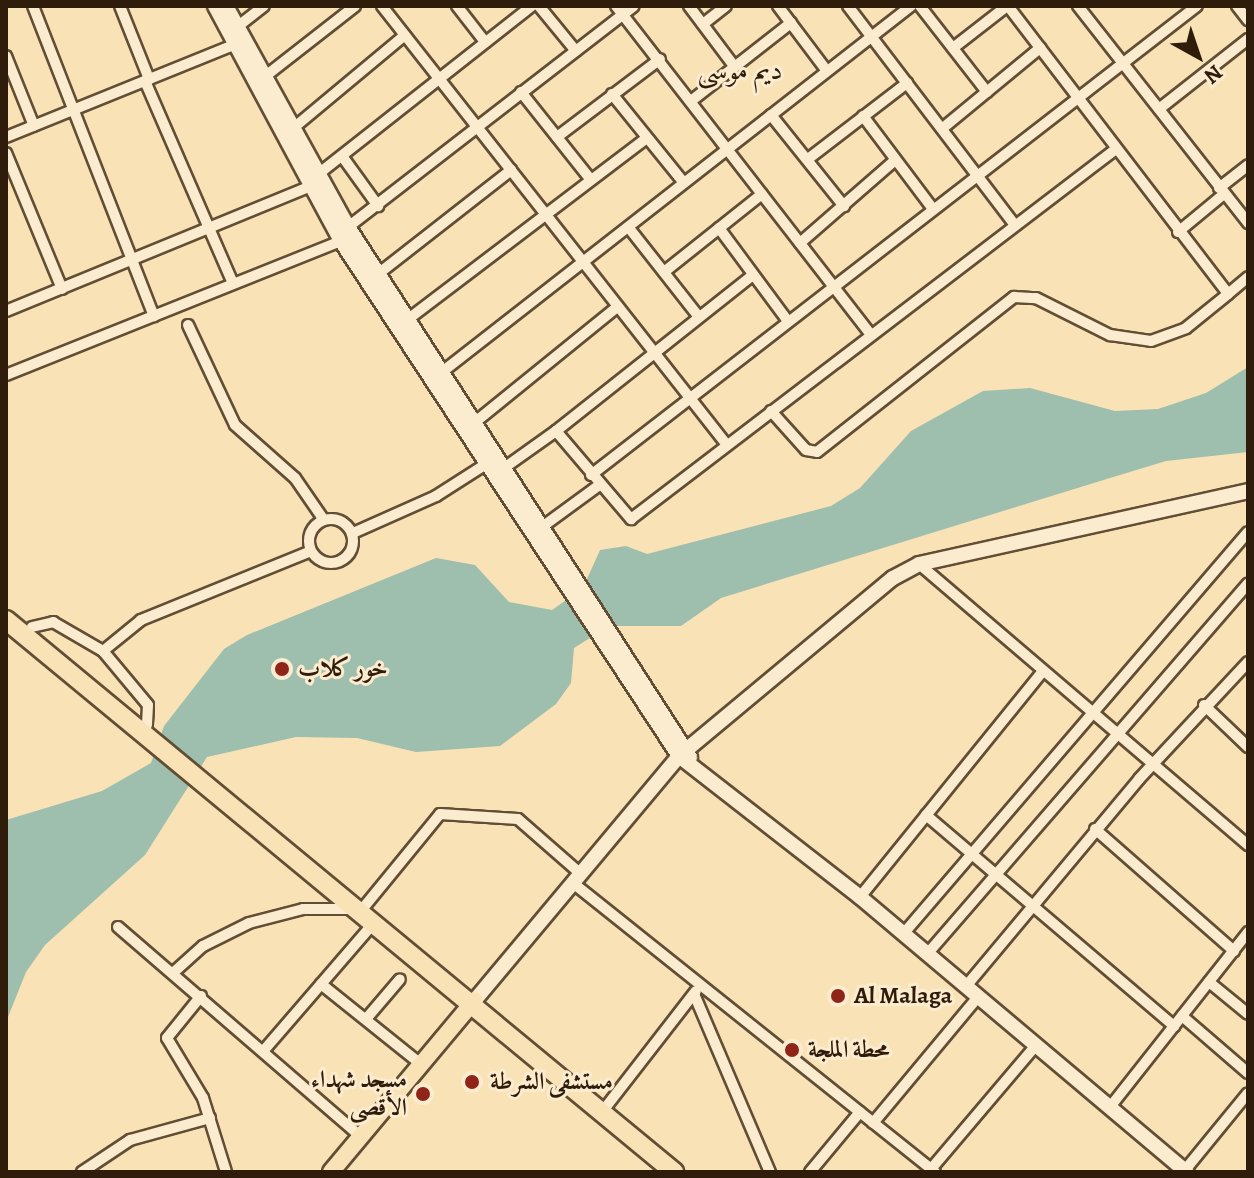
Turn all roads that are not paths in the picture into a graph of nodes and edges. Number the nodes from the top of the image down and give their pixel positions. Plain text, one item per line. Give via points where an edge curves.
1 (33, 6) edge
2 (120, 6) edge
3 (215, 6) edge
4 (226, 6) edge
5 (264, 6) edge
6 (355, 6) edge
7 (382, 6) edge
8 (457, 6) edge
9 (532, 6) edge
10 (539, 6) edge
11 (634, 6) edge
12 (689, 6) edge
13 (726, 6) edge
14 (778, 6) edge
15 (848, 6) edge
16 (911, 6) edge
17 (920, 6) edge
18 (1007, 6) edge
19 (1096, 6) edge
20 (1197, 6) edge
21 (1237, 6) edge
22 (620, 10) edge
23 (1082, 10) edge
24 (1248, 20) edge
25 (791, 23) junction
26 (703, 24) junction
27 (237, 27) junction
28 (405, 35) junction
29 (871, 37) junction
30 (1248, 39) edge
31 (485, 42) junction
32 (234, 45) junction
33 (953, 48) junction
34 (1040, 48) junction
35 (576, 51) junction
36 (6, 56) edge
37 (660, 59) junction
38 (1122, 62) junction
39 (734, 66) junction
40 (827, 71) junction
41 (263, 78) junction
42 (441, 79) junction
43 (147, 80) junction
44 (907, 83) junction
45 (521, 92) junction
46 (987, 92) junction
47 (612, 94) junction
48 (1078, 97) junction
49 (691, 101) junction
50 (74, 109) junction
51 (1159, 109) junction
52 (771, 115) junction
53 (863, 116) junction
54 (34, 126) junction
55 (478, 126) junction
56 (943, 128) junction
57 (291, 130) junction
58 (6, 137) edge
59 (557, 137) junction
60 (647, 138) junction
61 (726, 149) junction
62 (1116, 149) junction
63 (6, 153) edge
64 (342, 156) junction
65 (808, 159) junction
66 (895, 160) junction
67 (1248, 165) edge
68 (511, 170) junction
69 (979, 174) junction
70 (591, 180) junction
71 (316, 181) junction
72 (684, 183) junction
73 (1222, 191) junction
74 (762, 194) junction
75 (378, 206) junction
76 (844, 206) junction
77 (933, 209) junction
78 (545, 215) junction
79 (1248, 223) edge
80 (1015, 225) junction
81 (212, 228) junction
82 (629, 228) junction
83 (719, 228) junction
84 (1178, 232) junction
85 (345, 234) junction
86 (800, 243) junction
87 (135, 261) junction
88 (583, 263) junction
89 (664, 272) junction
90 (378, 274) junction
91 (753, 275) junction
92 (1248, 277) edge
93 (233, 283) junction
94 (833, 285) junction
95 (62, 289) junction
96 (1228, 294) junction
97 (617, 307) junction
98 (6, 311) edge
99 (154, 316) junction
100 (699, 317) junction
101 (407, 320) junction
102 (787, 320) junction
103 (188, 325) dead end
104 (871, 335) junction
105 (654, 353) junction
106 (442, 372) junction
107 (7, 373) edge
108 (689, 398) junction
109 (771, 411) junction
110 (474, 423) junction
111 (556, 431) junction
112 (727, 445) junction
113 (486, 464) junction
114 (504, 468) junction
115 (591, 475) junction
116 (598, 486) junction
117 (1248, 491) edge
118 (324, 520) junction
119 (542, 527) junction
120 (1248, 532) edge
121 (353, 533) junction
122 (1237, 545) junction
123 (311, 551) junction
124 (1248, 553) edge
125 (919, 564) junction
126 (569, 581) junction
127 (1248, 583) edge
128 (6, 606) edge
129 (6, 620) edge
130 (32, 627) junction
131 (103, 651) junction
132 (1248, 662) edge
133 (1042, 672) junction
134 (1204, 705) junction
135 (1090, 711) junction
136 (148, 730) junction
137 (1116, 731) junction
138 (1248, 747) edge
139 (686, 755) junction
140 (1153, 763) junction
141 (926, 815) junction
142 (1095, 829) junction
143 (1248, 845) edge
144 (973, 851) junction
145 (996, 871) junction
146 (577, 878) junction
147 (860, 897) junction
148 (1034, 903) junction
149 (357, 908) junction
150 (371, 926) junction
151 (118, 927) dead end
152 (1248, 932) edge
153 (904, 933) junction
154 (1234, 951) junction
155 (928, 953) junction
156 (174, 972) junction
157 (400, 979) dead end
158 (1209, 982) junction
159 (702, 983) junction
160 (321, 984) junction
161 (967, 985) junction
162 (694, 994) junction
163 (201, 996) junction
164 (979, 996) junction
165 (474, 1007) junction
166 (1248, 1014) edge
167 (1182, 1016) junction
168 (366, 1019) junction
169 (1174, 1026) junction
170 (1036, 1045) junction
171 (265, 1049) junction
172 (421, 1064) junction
173 (1248, 1073) edge
174 (1248, 1093) edge
175 (1110, 1107) junction
176 (602, 1112) junction
177 (860, 1112) junction
178 (210, 1118) junction
179 (873, 1123) junction
180 (361, 1137) junction
181 (933, 1170) edge
182 (1186, 1171) edge
183 (82, 1172) edge
184 (226, 1172) edge
185 (331, 1172) edge
186 (674, 1172) edge
187 (770, 1172) edge
188 (810, 1172) edge

1 - 50 street
2 - 43 street
3 - 32 street
4 - 27 street
5 - 27 street
6 - 41 street
7 - 28 street
8 - 31 street
9 - 31 street
10 - 35 street
11 - 22 street
12 - 26 street
13 - 26 street
14 - 25 street
15 - 29 street
16 - 29 street
17 - 33 street
18 - 33 street
18 - 34 street
19 - 23 street
20 - 38 street
21 - 24 street
22 - 35 street
22 - 37 street
23 - 38 street
25 - 39 street
25 - 40 street
26 - 39 street
27 - 41 street
28 - 42 street
28 - 57 street
29 - 40 street
29 - 44 street
30 - 51 street
31 - 42 street
32 - 43 street
32 - 71 street
33 - 46 street
34 - 46 street
34 - 48 street
35 - 45 street
36 - 54 street
37 - 47 street
37 - 49 street
38 - 48 street
38 - 51 street
39 - 49 street
40 - 52 street
41 - 57 street
42 - 55 street
42 - 64 street
43 - 50 street
43 - 81 street
44 - 53 street
44 - 56 street
45 - 55 street
45 - 59 street
46 - 56 street
47 - 59 street
47 - 60 street
48 - 62 street
48 - 69 street
49 - 61 street
50 - 54 street
50 - 87 street
51 - 73 street
52 - 61 street
52 - 65 street
53 - 65 street
53 - 66 street
54 - 58 street
55 - 68 street
55 - 75 street
56 - 69 street
57 - 71 street
59 - 70 street
60 - 70 street
60 - 72 street
61 - 72 street
61 - 74 street
62 - 80 street
62 - 84 street
63 - 95 street
64 - 71 street
64 - 75 street
65 - 76 street
66 - 76 street
66 - 77 street
67 - 73 street
68 - 78 street
68 - 90 street
69 - 77 street
69 - 80 street
70 - 78 street
71 - 81 street
71 - 85 street
72 - 82 street
73 - 79 street
73 - 84 street
74 - 83 street
74 - 86 street
75 - 85 street
76 - 86 street
77 - 94 street
78 - 88 street
78 - 101 street
80 - 104 street
81 - 87 street
81 - 93 street
82 - 88 street
82 - 89 street
83 - 89 street
83 - 91 street
84 - 96 street
85 - 90 street
85 - 93 street
85 - 113 street
86 - 94 street
87 - 95 street
87 - 99 street
88 - 97 street
88 - 106 street
89 - 100 street
90 - 101 street
91 - 100 street
91 - 102 street
92 - 96 street
93 - 99 street
94 - 102 street
94 - 104 street
95 - 98 street
96 - 109 street via 1186,328 1151,341 1110,335 1036,298 1014,297 812,453
97 - 105 street
97 - 110 street
99 - 107 street
100 - 105 street
101 - 106 street
102 - 108 street
103 - 118 street via 235,425 295,478
104 - 109 street
105 - 108 street
105 - 111 street
106 - 110 street
108 - 112 street
108 - 115 street
109 - 112 street
110 - 114 street
111 - 114 street
111 - 115 street
112 - 116 street via 631,519
113 - 121 street via 436,496
113 - 126 street
114 - 119 street
115 - 116 street
116 - 119 street
117 - 125 street
118 - 121 street via 338,519
118 - 123 street via 310,532
119 - 126 street
120 - 122 street
121 - 123 street via 353,548 344,560 329,564
122 - 124 street
122 - 135 street
123 - 131 street via 141,620
125 - 133 street
125 - 139 street via 823,632
126 - 139 street
127 - 137 street
128 - 130 highway
129 - 136 highway
130 - 131 street via 53,622
130 - 136 highway
131 - 136 street via 148,705
132 - 134 street
133 - 135 street
133 - 141 street
134 - 138 street
134 - 140 street
135 - 137 street
135 - 144 street
136 - 149 highway
137 - 140 street
137 - 145 street
139 - 146 street
139 - 147 street
140 - 142 street
140 - 143 street
141 - 144 street
141 - 147 street
142 - 148 street
142 - 154 street
144 - 145 street
144 - 153 street
145 - 148 street
145 - 155 street
146 - 149 street via 518,819 440,814
146 - 159 street via 673,968
146 - 165 street
147 - 153 street
148 - 161 street
148 - 169 street
149 - 150 highway
149 - 156 street via 303,909 249,923 203,946
149 - 165 highway
150 - 160 street
150 - 165 highway
151 - 156 street
152 - 154 street
153 - 155 street
154 - 158 street
155 - 161 street
156 - 163 street
157 - 168 street
158 - 166 street
158 - 167 street
159 - 162 street
159 - 177 street
160 - 168 street
160 - 171 street
161 - 164 street
162 - 176 street
162 - 187 street
163 - 171 street
163 - 178 street via 167,1038
164 - 170 street
164 - 179 street
165 - 172 main road
165 - 176 highway
167 - 169 street
167 - 173 street
168 - 172 street
169 - 175 street
170 - 175 street
170 - 181 street
171 - 180 street
172 - 180 main road
174 - 182 street
175 - 182 street
176 - 186 highway
177 - 179 street
177 - 188 street
178 - 183 street via 130,1140
178 - 184 street
179 - 181 street
180 - 185 main road

